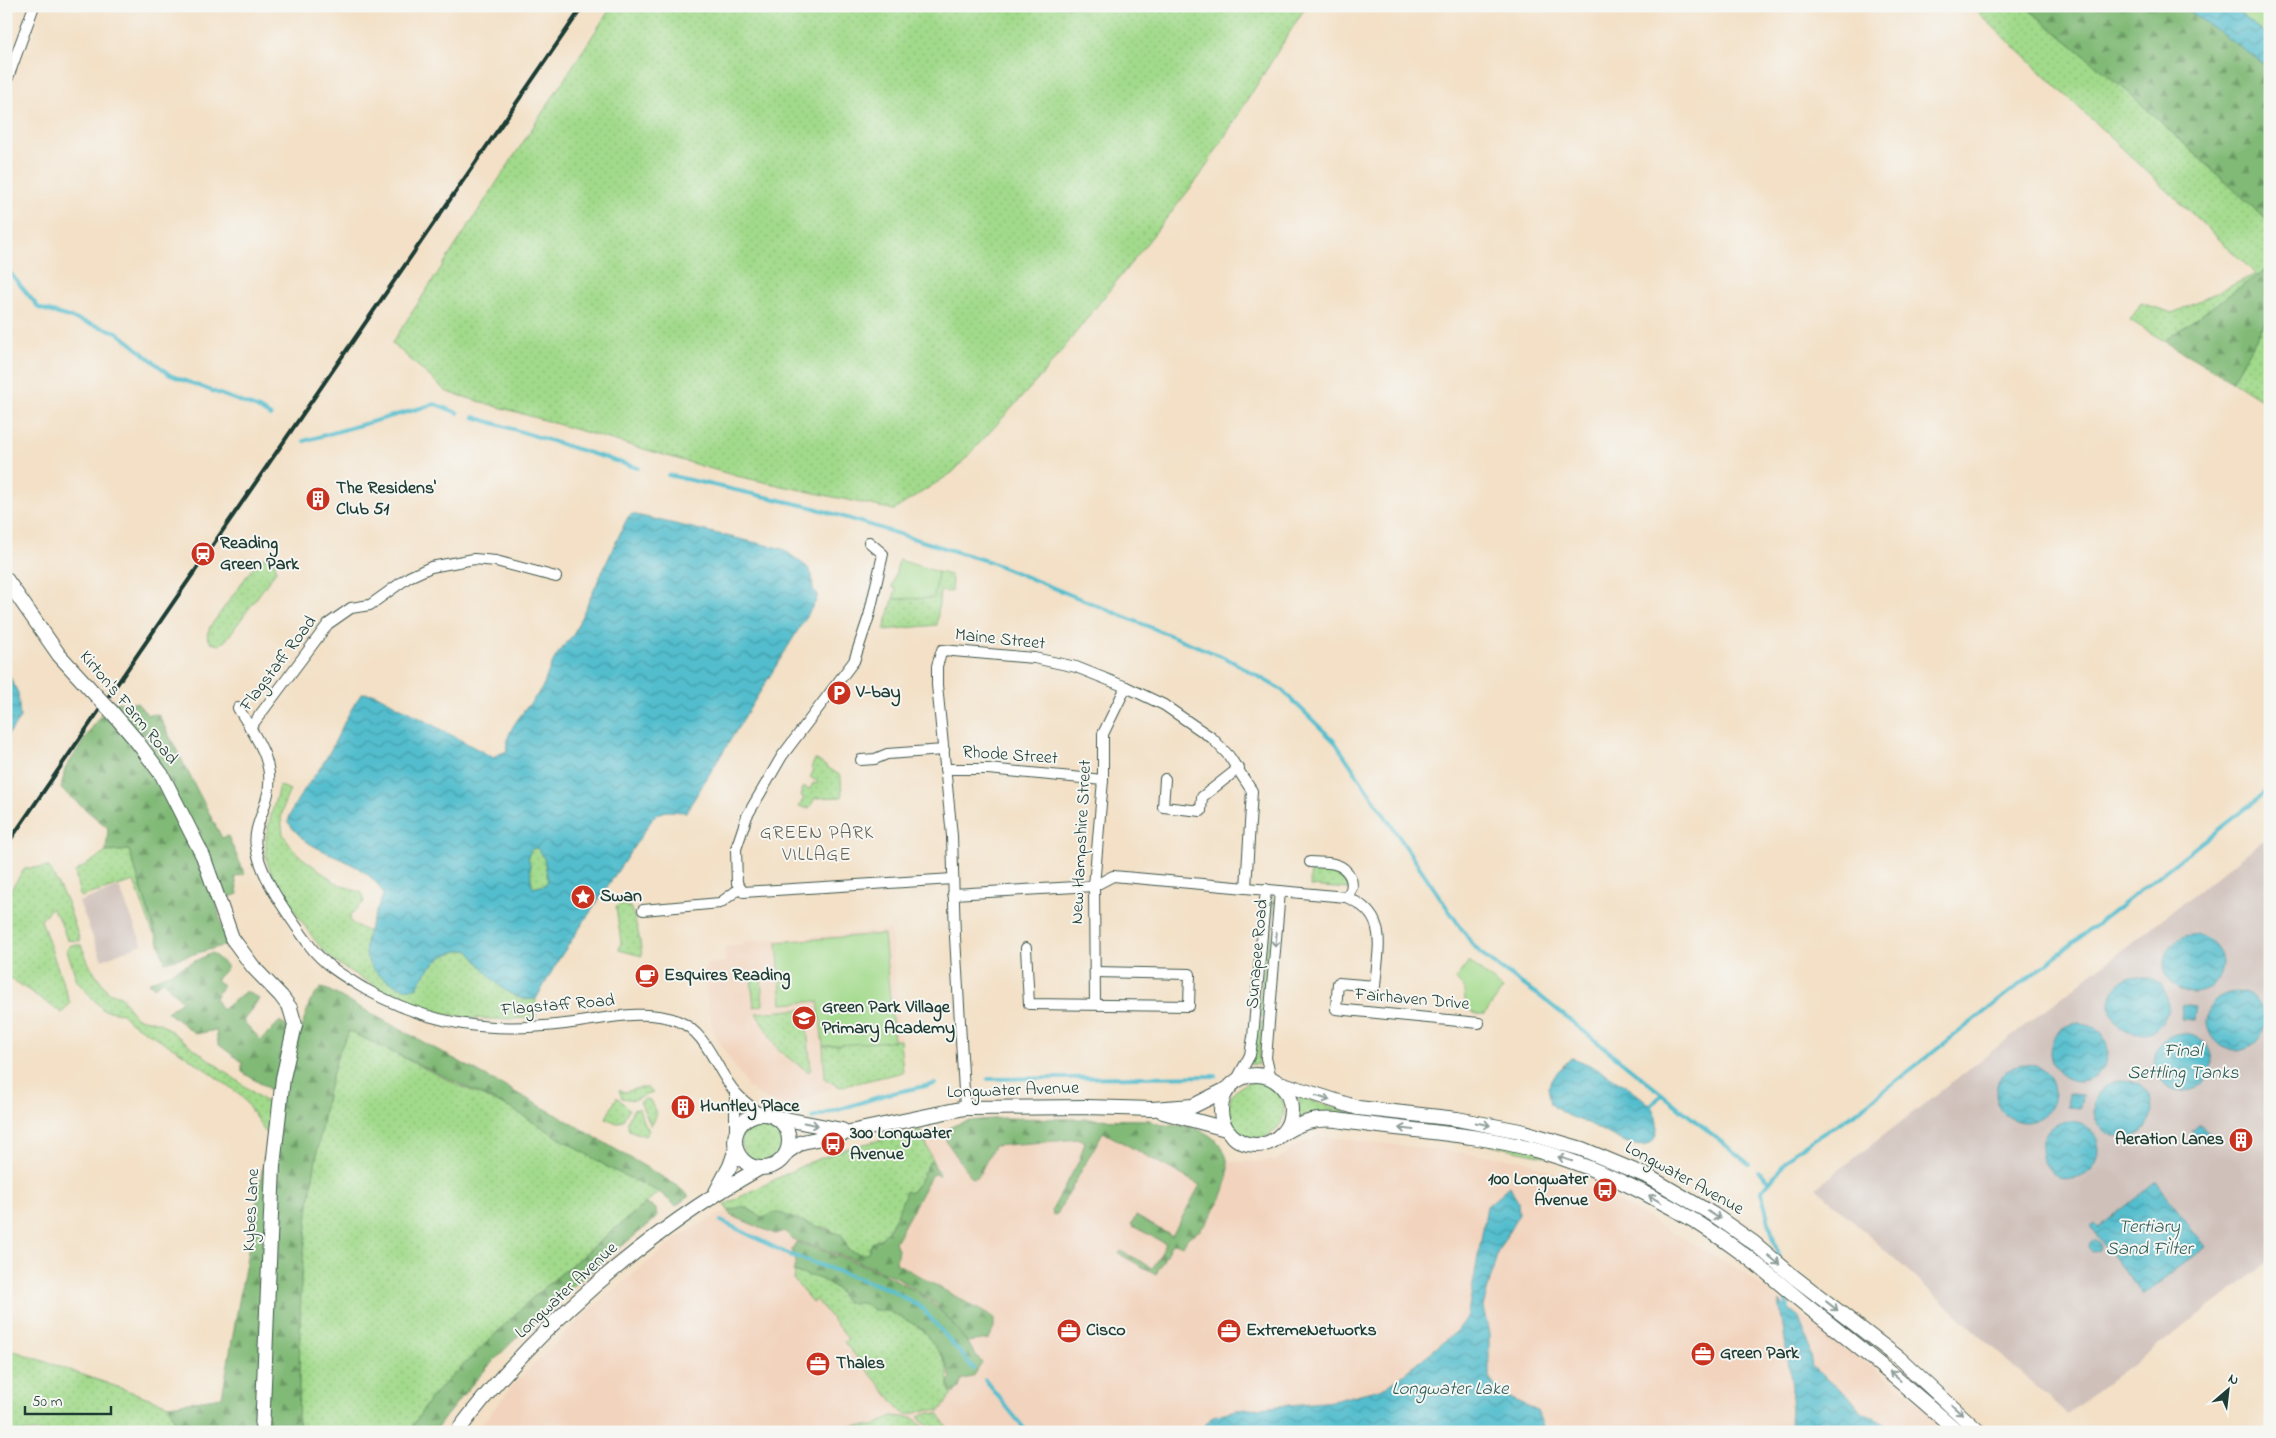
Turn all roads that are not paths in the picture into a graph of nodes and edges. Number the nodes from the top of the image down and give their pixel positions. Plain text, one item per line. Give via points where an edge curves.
1 (34, 6) edge
2 (6, 83) edge
3 (869, 542) dead end
4 (556, 577) dead end
5 (6, 579) edge
6 (1126, 687) junction
7 (238, 708) dead end
8 (250, 728) junction
9 (944, 750) junction
10 (861, 760) dead end
11 (1239, 768) junction
12 (945, 769) junction
13 (1166, 779) dead end
14 (1103, 780) junction
15 (1310, 862) dead end
16 (953, 879) junction
17 (1094, 886) junction
18 (739, 888) junction
19 (1246, 888) junction
20 (1266, 889) junction
21 (1280, 891) junction
22 (953, 894) junction
23 (1346, 897) junction
24 (643, 910) dead end
25 (1026, 948) dead end
26 (1095, 972) junction
27 (282, 996) joint
28 (1095, 1004) junction
29 (1479, 1023) dead end
30 (1274, 1080) junction
31 (1233, 1084) junction
32 (735, 1092) junction
33 (965, 1108) junction
34 (1152, 1109) junction
35 (759, 1114) junction
36 (774, 1117) junction
37 (1226, 1129) junction
38 (848, 1131) junction
39 (1279, 1136) junction
40 (736, 1142) junction
41 (787, 1152) junction
42 (760, 1168) junction
43 (716, 1193) junction
44 (262, 1432) edge
45 (457, 1432) edge
46 (1958, 1432) edge
47 (1979, 1432) edge

1 - 2 street
3 - 18 street via 883,554 860,647 846,674 782,756 747,816 736,849
4 - 8 street, Flagstaff Road via 496,561 474,559 431,567 409,577 370,605 351,608 328,624
5 - 27 street, Kirton's Farm Road, bridge via 59,655 135,739 162,775 203,856 232,938 238,949
6 - 9 street, Maine Street via 1076,667 1034,658 942,650 937,666
6 - 11 street, Maine Street via 1189,720 1212,738
6 - 14 street, New Hampshire Street via 1104,734
7 - 8 street, Flagstaff Road
8 - 32 street, Flagstaff Road via 270,770 269,790 257,827 256,840 262,868 311,947 338,972 380,997 424,1016 479,1028 530,1028 633,1016 667,1017 695,1033
9 - 10 street via 887,754
9 - 12 street, Maine Street
11 - 13 street via 1202,797 1202,811 1163,807
11 - 19 street, Maine Street via 1252,791
12 - 14 street, Rhode Street via 988,769
12 - 16 street, Maine Street
14 - 17 street, New Hampshire Street
15 - 23 street via 1335,864 1345,870 1352,880
16 - 18 street via 743,892
16 - 22 street, Maine Street
17 - 19 street via 1113,876
17 - 22 street
17 - 26 street, New Hampshire Street
18 - 24 street via 720,902
19 - 20 street
20 - 21 street, Sunapee Road
20 - 31 street, Sunapee Road via 1250,1055
21 - 23 street, Fairhaven Drive
21 -> 30 street, Sunapee Road via 1266,1058
22 - 33 street, Maine Street
23 - 29 street, Fairhaven Drive via 1364,905 1376,921 1375,986 1338,983 1336,1009
25 - 28 street via 1029,1004
26 - 28 street, New Hampshire Street
26 - 28 street via 1190,974 1189,1006
27 - 44 street, Kybes Lane via 290,1008 295,1026 283,1078 273,1166
30 - 31 street via 1254,1075
30 - 39 street via 1288,1097 1291,1112
30 -> 47 street, Longwater Avenue via 1358,1108 1520,1131 1582,1148 1649,1177 1754,1243 1899,1358
31 - 34 street, Longwater Avenue via 1193,1106
31 - 37 street via 1221,1106 1221,1118
32 - 35 street, Flagstaff Road
32 - 40 street
33 - 34 street, Longwater Avenue via 1087,1106
33 - 38 street, Longwater Avenue
34 - 37 street, Longwater Avenue
35 - 36 street
35 - 40 street via 744,1120
36 -> 38 street, Longwater Avenue
36 - 41 street via 786,1130 789,1139
37 - 39 street via 1233,1137 1249,1144 1266,1144
38 - 41 street, Longwater Avenue via 802,1142
46 -> 39 street, Longwater Avenue via 1888,1370 1728,1243 1641,1191 1577,1163 1534,1150 1455,1134 1320,1118 1294,1126
40 - 42 street via 744,1162
40 - 43 street, Longwater Avenue via 730,1166
41 - 42 street via 775,1165
42 - 43 street, Longwater Avenue
43 - 45 street, Longwater Avenue via 603,1279 501,1380

